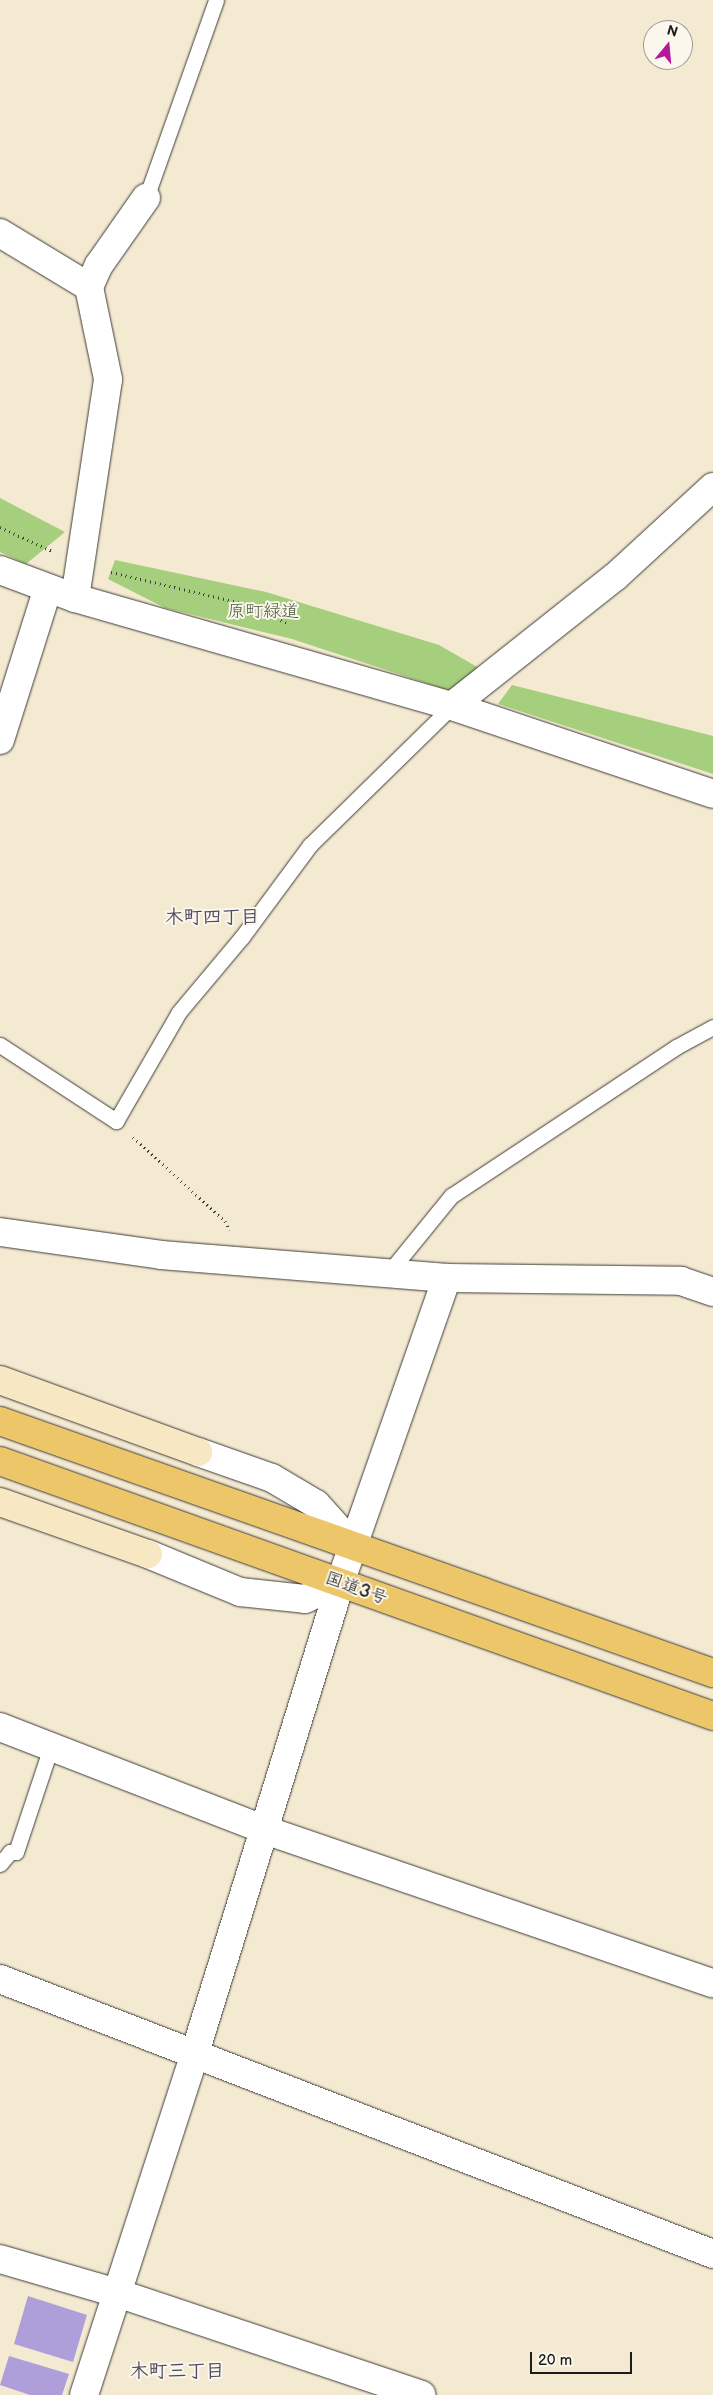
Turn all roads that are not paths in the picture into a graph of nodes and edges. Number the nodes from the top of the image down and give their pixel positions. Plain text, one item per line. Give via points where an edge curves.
1 (216, 0) edge
2 (146, 198) joint
3 (0, 234) edge
4 (89, 288) junction
5 (713, 487) edge
6 (0, 570) edge
7 (48, 588) junction
8 (75, 598) junction
9 (452, 706) junction
10 (0, 740) edge
11 (713, 794) edge
12 (713, 1027) edge
13 (0, 1045) edge
14 (0, 1232) edge
15 (390, 1271) junction
16 (447, 1278) junction
17 (713, 1292) edge
18 (0, 1380) edge
19 (0, 1421) edge
20 (0, 1461) edge
21 (0, 1502) edge
22 (353, 1545) junction
23 (340, 1583) junction
24 (713, 1673) edge
25 (713, 1716) edge
26 (0, 1727) edge
27 (51, 1747) junction
28 (265, 1830) junction
29 (0, 1864) edge
30 (0, 1979) edge
31 (713, 1983) edge
32 (194, 2056) junction
33 (713, 2254) edge
34 (0, 2259) edge
35 (117, 2293) junction
36 (84, 2395) edge
37 (421, 2395) edge

1 - 2 lane
2 - 4 street via 99,265
3 - 4 street
4 - 8 street via 108,379
5 - 9 street via 615,577
6 - 7 street
7 - 8 street
7 - 10 street
8 - 9 street
9 - 11 street
9 - 13 lane via 310,845 242,937 179,1012 116,1121
12 - 15 lane via 676,1047 451,1196
14 - 15 street via 161,1255
15 - 16 street
16 - 17 street via 680,1281
16 - 22 street
18 - 22 street via 272,1478 316,1504
19 - 22 highway
20 - 23 highway, 国道3号
21 - 23 street via 148,1554 240,1592 305,1599
22 - 23 street
22 - 24 highway
23 - 25 highway, 国道3号
23 - 28 street
26 - 27 street
27 - 28 street
27 - 29 lane via 16,1852 10,1852
28 - 31 street
28 - 32 street
30 - 32 street
32 - 33 street
32 - 35 street
34 - 35 street
35 - 36 street
35 - 37 street

